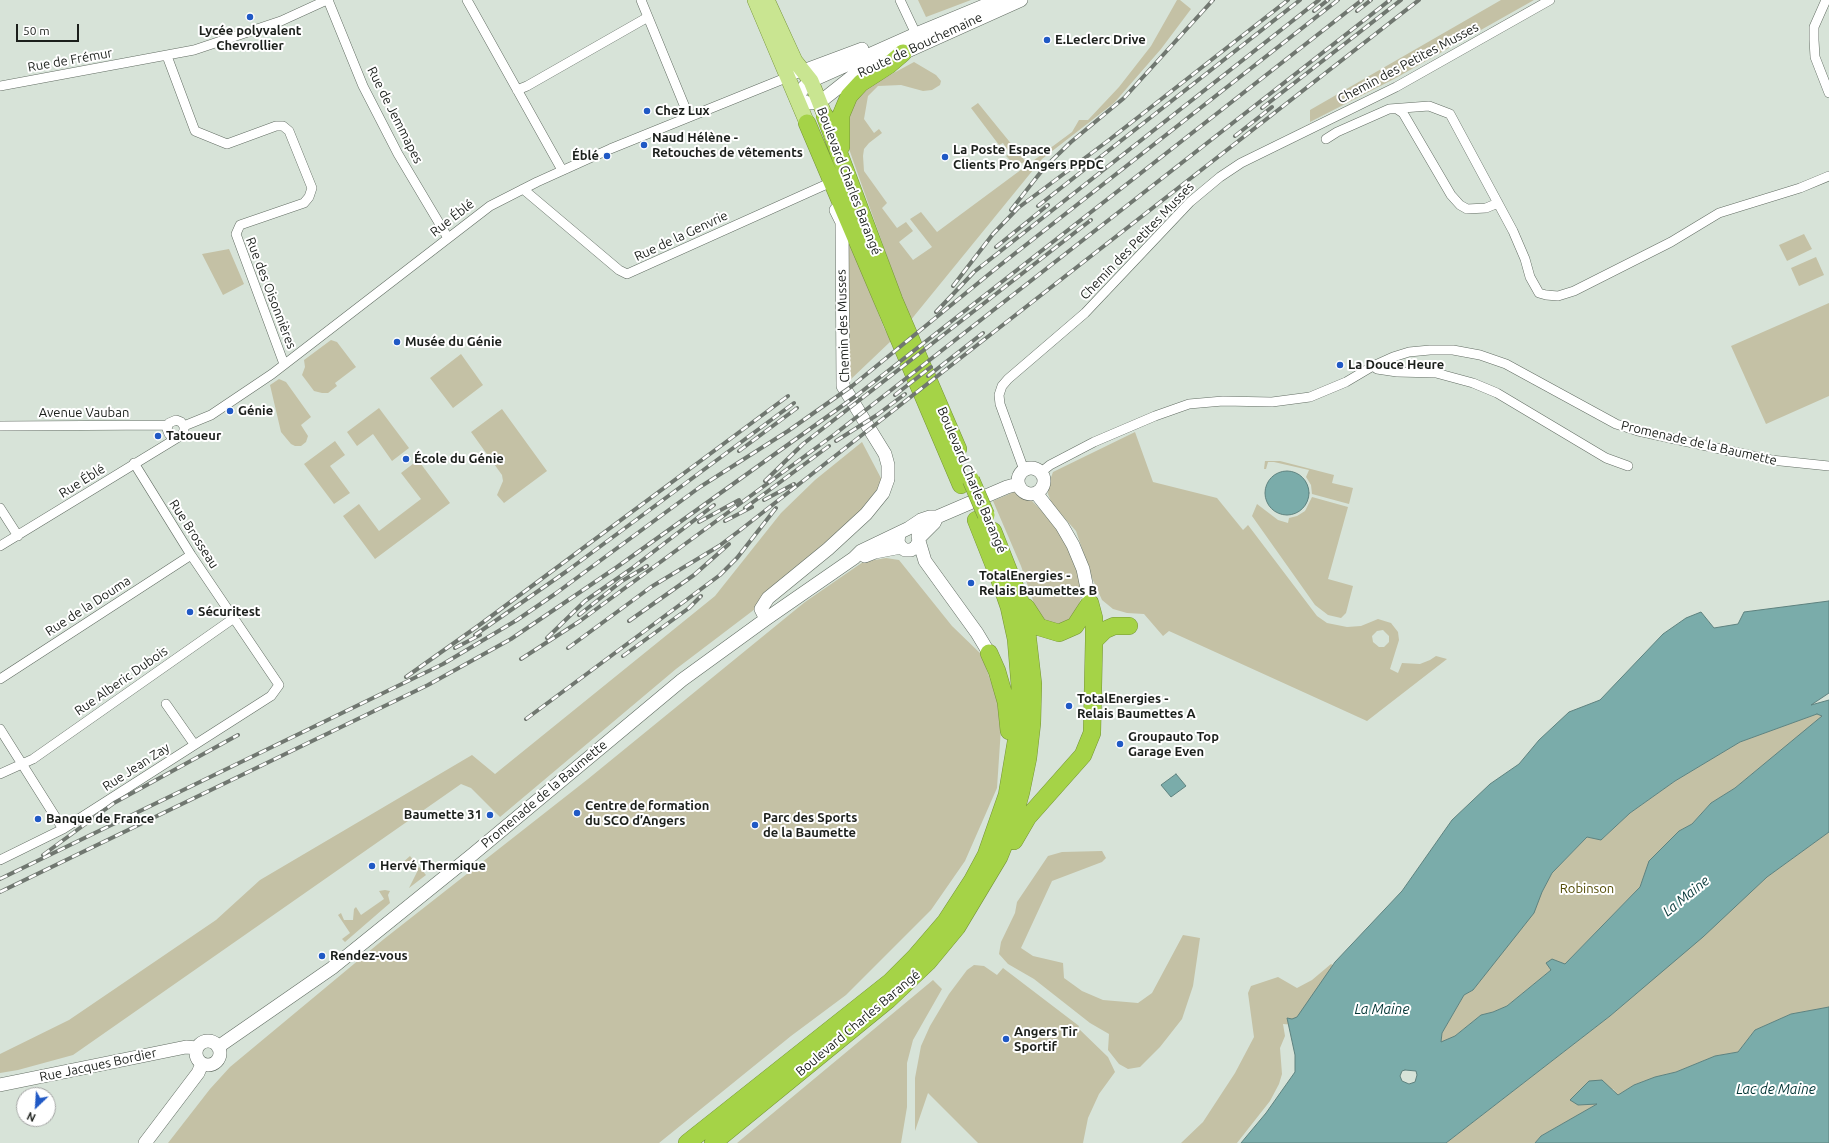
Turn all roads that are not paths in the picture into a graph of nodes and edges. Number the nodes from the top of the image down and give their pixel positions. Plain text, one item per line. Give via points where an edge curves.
1 (328, 0) edge
2 (467, 0) edge
3 (641, 0) edge
4 (755, 0) edge
5 (767, 0) edge
6 (900, 0) edge
7 (998, 0) edge
8 (1021, 0) edge
9 (1550, 0) edge
10 (1826, 0) edge
11 (648, 17) junction
12 (916, 34) junction
13 (903, 53) junction
14 (167, 56) junction
15 (785, 56) junction
16 (807, 76) junction
17 (787, 78) junction
18 (768, 85) junction
19 (0, 86) edge
20 (517, 90) junction
21 (1829, 93) edge
22 (796, 98) junction
23 (823, 106) junction
24 (1397, 109) junction
25 (689, 117) junction
26 (807, 123) junction
27 (1326, 139) dead end
28 (842, 163) junction
29 (562, 170) junction
30 (1829, 176) edge
31 (825, 185) junction
32 (523, 189) junction
33 (1498, 203) junction
34 (448, 238) junction
35 (1390, 359) junction
36 (284, 364) junction
37 (1373, 366) junction
38 (1397, 372) junction
39 (168, 425) junction
40 (0, 426) edge
41 (184, 426) junction
42 (176, 437) junction
43 (134, 463) junction
44 (1628, 466) dead end
45 (1829, 466) edge
46 (1024, 470) junction
47 (1040, 473) junction
48 (966, 482) junction
49 (1018, 484) junction
50 (1036, 493) junction
51 (0, 508) edge
52 (938, 517) junction
53 (981, 517) junction
54 (904, 531) junction
55 (18, 536) junction
56 (919, 539) junction
57 (984, 540) junction
58 (0, 546) edge
59 (904, 549) junction
60 (191, 555) junction
61 (854, 558) junction
62 (978, 559) dead end
63 (925, 561) junction
64 (1019, 597) junction
65 (1090, 603) junction
66 (234, 618) junction
67 (766, 619) junction
68 (1128, 626) dead end
69 (1094, 642) junction
70 (989, 653) joint
71 (0, 679) edge
72 (279, 685) joint
73 (166, 704) dead end
74 (0, 729) edge
75 (194, 744) junction
76 (23, 764) junction
77 (1013, 766) junction
78 (0, 774) edge
79 (63, 829) junction
80 (999, 857) junction
81 (0, 860) edge
82 (218, 1047) junction
83 (197, 1048) junction
84 (202, 1064) junction
85 (0, 1085) edge
86 (145, 1143) edge
87 (687, 1143) edge
88 (713, 1143) edge

1 - 14 street, Rue de Frémur via 281,21 194,50
1 - 34 street, Rue de Jemmapes via 363,86 398,154
2 - 20 street
3 - 11 street
4 - 15 main road
5 - 15 main road
6 - 12 street
7 - 12 street, Route de Bouchemaine
8 - 13 street, Route de Bouchemaine
9 - 46 street, Chemin des Petites Musses via 1396,87 1241,163 1195,198 1085,313 1002,386 1000,404
10 - 21 street via 1814,26 1814,40 1815,57
11 - 20 street
11 - 25 street
12 - 16 street, Route de Bouchemaine
13 - 23 street, Route de Bouchemaine via 854,75 839,86
13 - 28 highway via 861,83 849,96 841,115
14 - 19 street, Rue de Frémur
14 - 36 street, Rue des Oisonnières via 195,131 227,144 276,126 283,126 289,131 312,188 310,197 304,202 240,225 236,234
15 - 16 main road, Boulevard Charles Barangé
15 - 17 main road, Boulevard Charles Barangé
16 - 17 street, Rue Éblé
16 - 22 street, Route de Bouchemaine
16 - 23 main road, Boulevard Charles Barangé
17 - 18 street, Rue Éblé
17 - 22 main road, Boulevard Charles Barangé
18 - 22 street via 784,89
18 - 25 street, Rue Éblé
20 - 29 street
22 - 23 street
22 - 26 main road, Boulevard Charles Barangé
23 - 28 highway, Boulevard Charles Barangé
24 - 27 street via 1374,114
24 - 33 street via 1403,113 1460,205 1467,209 1486,208
24 - 33 street via 1429,106 1450,114
25 - 29 street, Rue Éblé
26 - 31 street, Boulevard Charles Barangé via 812,153
26 - 48 highway, Boulevard Charles Barangé via 890,322
28 - 48 highway, Boulevard Charles Barangé
29 - 32 street, Rue Éblé
30 - 33 street via 1800,188 1720,213 1671,242 1574,291 1558,296 1539,293 1530,277 1513,231
31 - 32 street, Rue de la Genvrie via 627,274
31 - 67 street, Chemin des Musses via 842,222 843,386 885,454 888,480 883,493 866,514 768,598 761,609
32 - 34 street, Rue Éblé via 490,206
34 - 36 street, Rue Éblé
35 - 37 street, Promenade de la Baumette
35 - 38 street
35 - 45 street, Promenade de la Baumette via 1409,352 1430,350 1453,350 1480,355 1506,364 1616,424 1638,431 1771,460
36 - 41 street, Rue Éblé via 211,415
37 - 38 street
37 - 47 street, Promenade de la Baumette via 1322,393 1304,398 1272,402 1223,401 1189,404 1094,442
38 - 44 street via 1436,373 1474,383 1497,393 1606,458
39 - 40 street, Avenue Vauban
39 - 41 street via 176,420
39 - 42 street via 169,433
41 - 42 street via 183,433
42 - 43 street, Rue Éblé
43 - 55 street, Rue Éblé
43 - 60 street, Rue Brosseau
46 - 47 street via 1033,468
46 - 49 street via 1019,476
47 - 50 street via 1043,484
48 - 53 highway, Boulevard Charles Barangé
49 - 50 street via 1027,493
49 - 52 street, Promenade de la Baumette
50 - 65 street via 1062,526 1073,545 1083,569
51 - 55 street
52 - 54 street, Promenade de la Baumette via 921,520
52 - 56 street, Promenade de la Baumette
53 - 57 highway, Boulevard Charles Barangé
53 - 64 highway, Boulevard Charles Barangé
54 - 56 street via 915,531
54 - 59 street via 897,539
54 - 61 street, Promenade de la Baumette via 861,551
55 - 58 street, Rue Éblé
56 - 59 street, Promenade de la Baumette via 914,548
56 - 63 street
57 - 62 highway
57 - 77 highway, Boulevard Charles Barangé via 1009,607 1016,639 1020,687 1019,724
59 - 61 street, Promenade de la Baumette
59 - 63 street
60 - 66 street, Rue Brosseau
60 - 71 street, Rue de la Douma
61 - 67 street, Promenade de la Baumette
63 - 70 street
64 - 65 highway via 1039,627 1059,632 1075,626
64 - 80 highway, Boulevard Charles Barangé via 1030,653 1033,684 1032,723 1021,792 1012,825
65 - 69 highway via 1094,618
66 - 72 street, Rue Brosseau
66 - 76 street, Rue Alberic Dubois
67 - 82 street, Promenade de la Baumette via 682,680 332,968
68 - 69 highway via 1114,626 1105,630
69 - 80 highway via 1092,733 1083,755 1028,817 1009,850
70 - 77 highway via 1006,702 1009,748
72 - 75 street, Rue Jean Zay via 271,696
73 - 75 street
74 - 76 street
75 - 79 street, Rue Jean Zay
76 - 78 street, Rue Alberic Dubois
76 - 79 street
77 - 87 highway, Boulevard Charles Barangé via 1007,795 986,855 958,902 930,941 890,982 854,1012
79 - 81 street, Rue Jean Zay
80 - 88 highway, Boulevard Charles Barangé via 957,927 917,973 863,1021
82 - 83 street via 207,1041
82 - 84 street via 220,1054 216,1063
83 - 84 street via 196,1057
83 - 85 street, Rue Jacques Bordier via 186,1047
84 - 86 street via 198,1073

